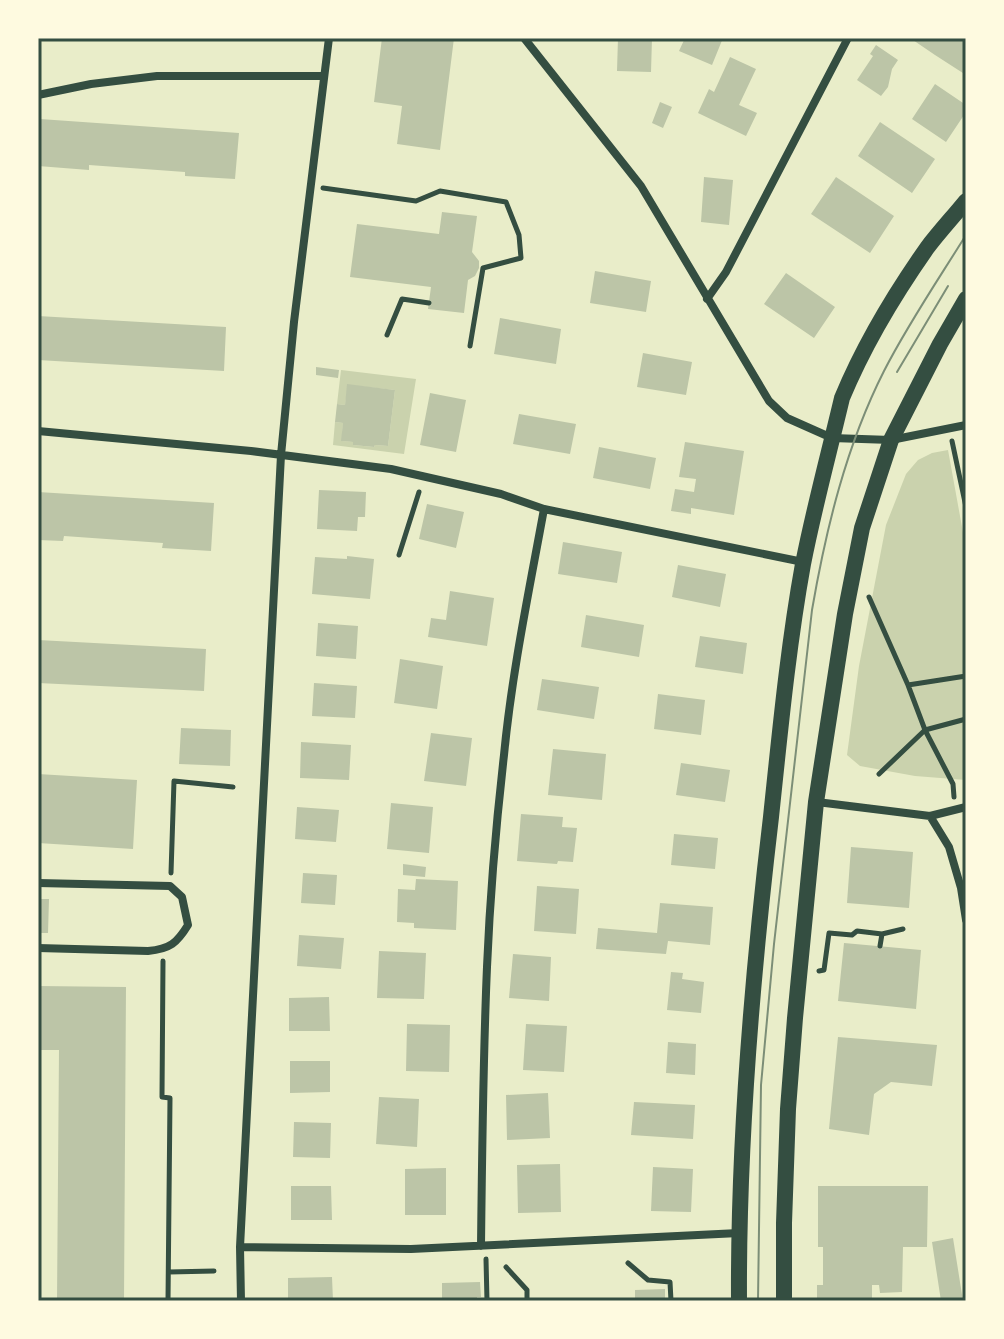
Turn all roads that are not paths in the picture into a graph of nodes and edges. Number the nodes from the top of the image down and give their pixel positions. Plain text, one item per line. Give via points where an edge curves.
1 (329, 38) edge
2 (524, 38) edge
3 (848, 38) edge
4 (323, 76) junction
5 (38, 95) edge
6 (966, 201) edge
7 (707, 299) junction
8 (966, 299) edge
9 (966, 425) edge
10 (38, 431) edge
11 (832, 438) junction
12 (891, 440) junction
13 (281, 455) junction
14 (544, 509) junction
15 (804, 562) junction
16 (816, 802) junction
17 (966, 807) edge
18 (930, 816) junction
19 (38, 883) edge
20 (966, 920) edge
21 (38, 948) edge
22 (739, 1233) junction
23 (483, 1246) junction
24 (240, 1247) junction
25 (241, 1301) edge
26 (739, 1301) edge
27 (784, 1301) edge

1 - 4 street
2 - 7 street via 641,186
3 - 7 street
4 - 5 street via 157,76
4 - 13 street
6 - 11 main road via 928,247 880,321 842,398
7 - 11 street via 777,411
8 - 12 main road
9 - 12 street
10 - 13 street
11 - 12 street
11 - 15 main road
12 - 16 main road via 862,528
13 - 14 street via 391,469
13 - 24 street
14 - 15 street
14 - 23 street via 519,644 493,866
15 - 22 main road via 789,650 757,941
16 - 18 street
16 - 27 main road via 788,1109
17 - 18 street
18 - 20 street via 949,847
19 - 21 street via 170,886 182,897 188,925 179,940 163,949
22 - 23 street
22 - 26 main road
23 - 24 street
24 - 25 street

